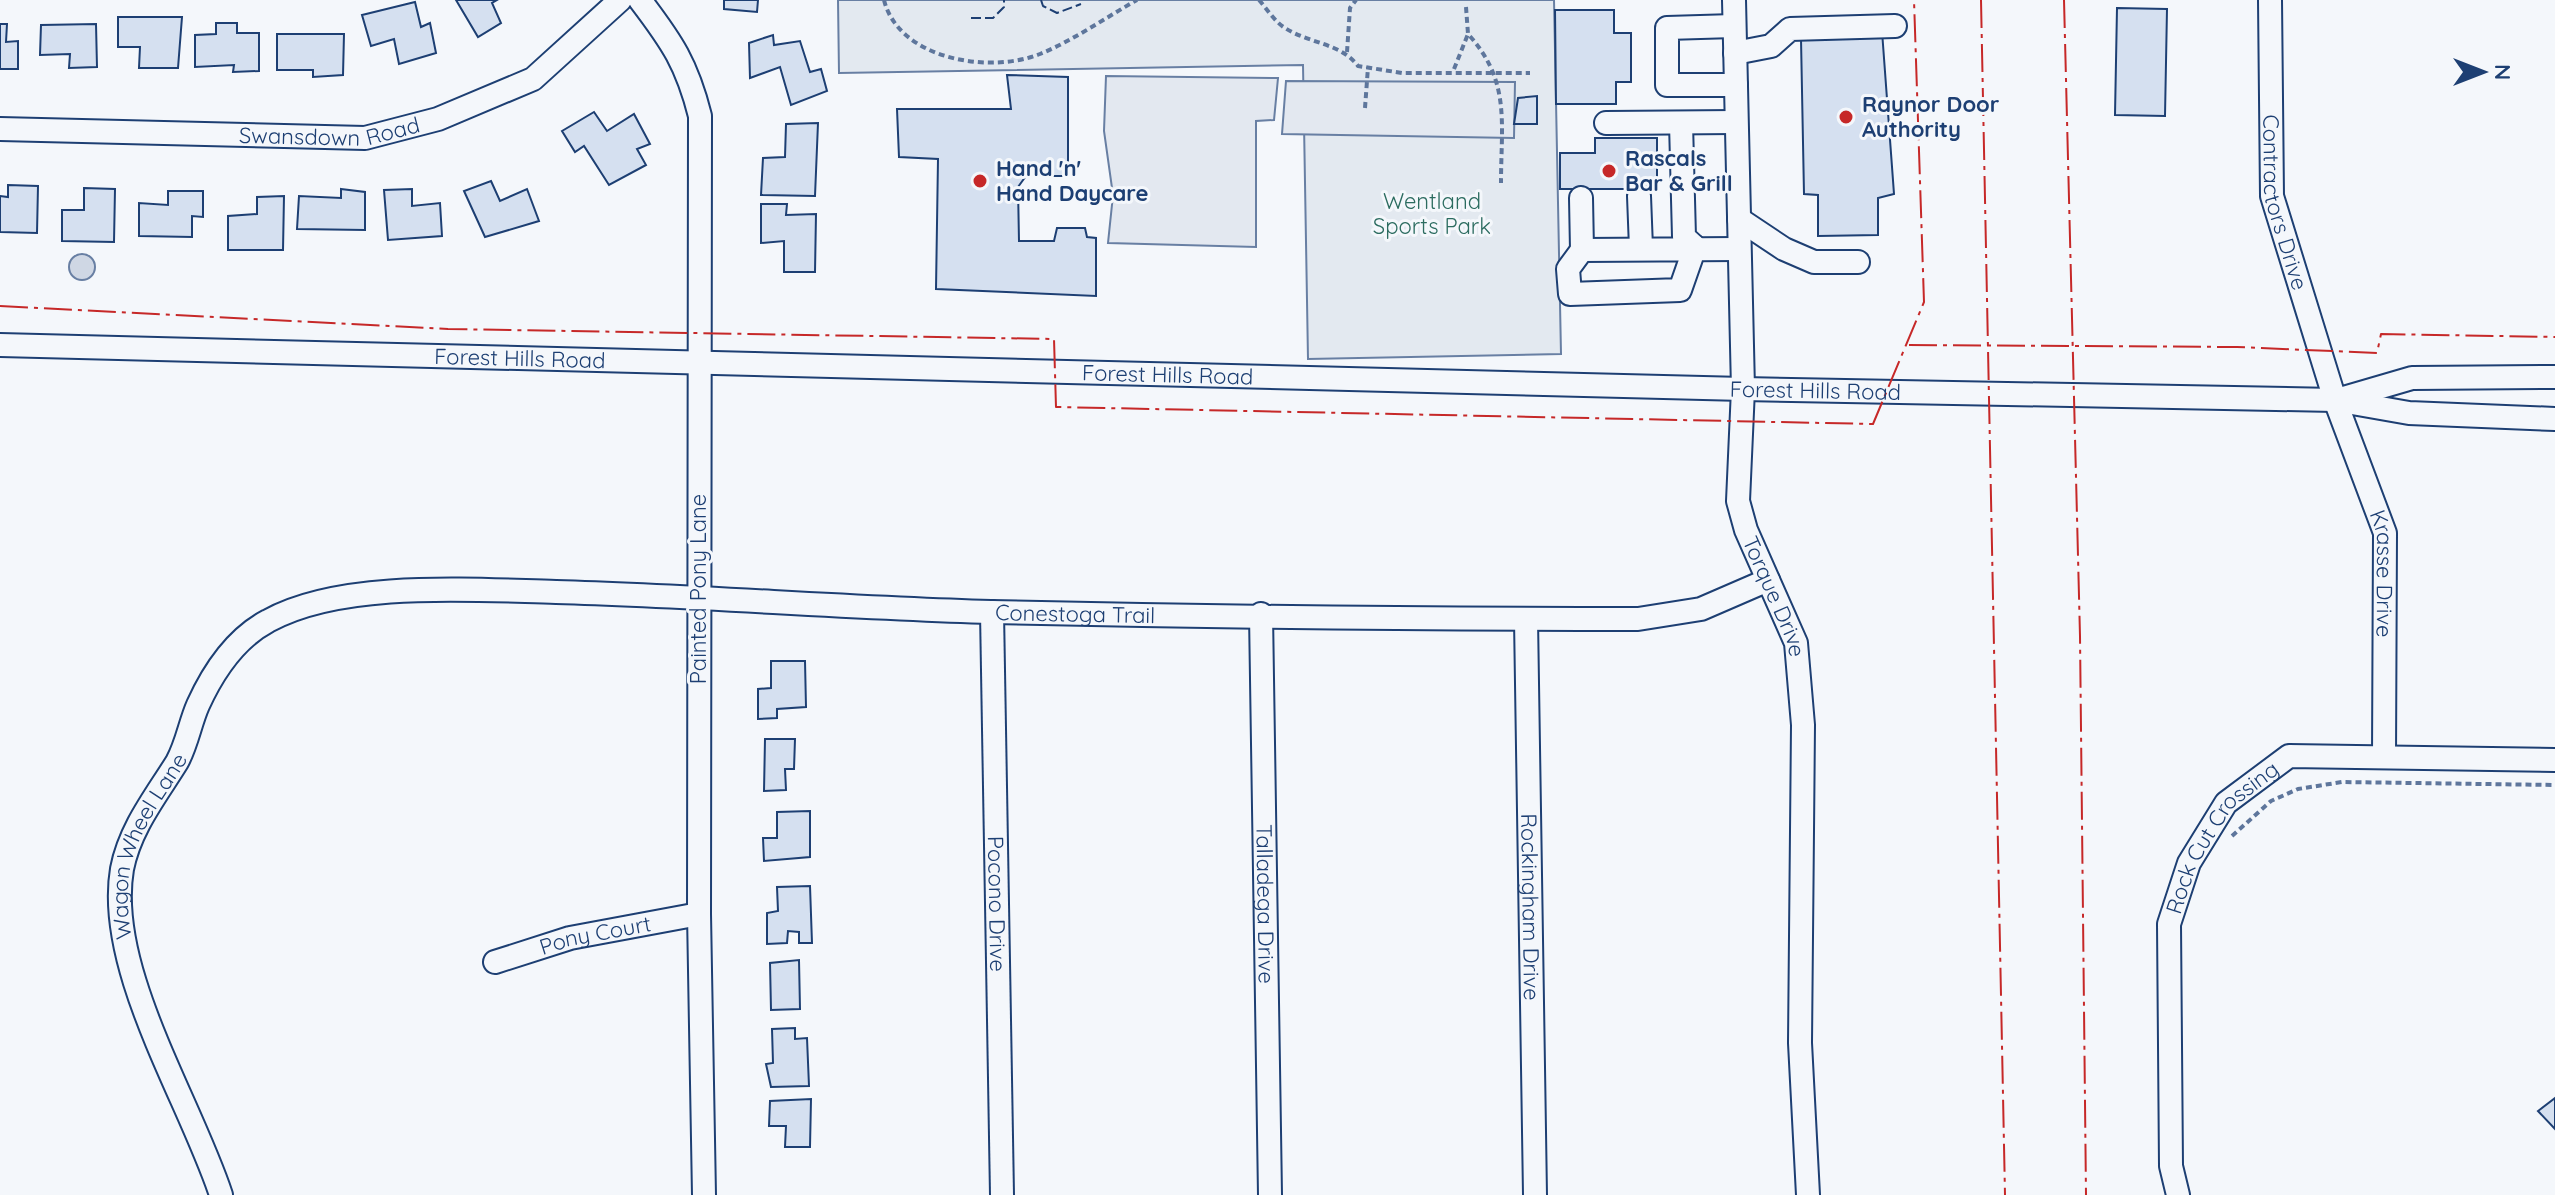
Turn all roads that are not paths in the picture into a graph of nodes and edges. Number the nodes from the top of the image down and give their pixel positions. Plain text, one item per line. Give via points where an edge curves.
1 (620, 0) edge
2 (640, 0) edge
3 (1734, 0) edge
4 (2270, 0) edge
5 (1734, 26) junction
6 (1895, 26) dead end
7 (1735, 53) junction
8 (1736, 85) junction
9 (1736, 122) junction
10 (1606, 123) dead end
11 (1681, 123) junction
12 (0, 129) edge
13 (1639, 196) dead end
14 (1581, 198) dead end
15 (1739, 219) junction
16 (1695, 247) junction
17 (1641, 248) junction
18 (1739, 249) junction
19 (1582, 250) junction
20 (1858, 262) dead end
21 (0, 345) edge
22 (698, 363) junction
23 (2555, 377) edge
24 (1743, 389) junction
25 (2335, 400) junction
26 (2555, 419) edge
27 (1768, 580) junction
28 (374, 593) joint
29 (699, 596) junction
30 (992, 612) junction
31 (1261, 614) junction
32 (1526, 619) junction
33 (2384, 756) junction
34 (2555, 760) edge
35 (699, 914) junction
36 (495, 962) dead end
37 (221, 1195) edge
38 (704, 1195) edge
39 (1002, 1195) edge
40 (1270, 1195) edge
41 (1535, 1195) edge
42 (1808, 1195) edge
43 (2178, 1195) edge

1 - 12 street, Swansdown Road via 533,79 438,119 365,138
2 - 22 street, Painted Pony Lane via 689,74 700,116
3 - 5 street, Torque Drive
4 - 25 street, Contractors Drive via 2272,196
5 - 7 street, Torque Drive
5 - 8 street via 1667,28 1667,85
6 - 7 street via 1790,29 1771,46
7 - 8 street, Torque Drive
8 - 9 street, Torque Drive
9 - 11 street
9 - 15 street, Torque Drive
10 - 11 street
11 - 16 street via 1684,237
13 - 17 street
14 - 19 street
15 - 18 street, Torque Drive
15 - 20 street via 1814,262
16 - 17 street
16 - 18 street
16 - 19 street via 1680,290 1570,294 1568,269
17 - 19 street
18 - 24 street, Torque Drive
21 - 22 street, Forest Hills Road
22 - 24 street, Forest Hills Road
22 - 29 street, Painted Pony Lane
23 - 25 street, Forest Hills Road via 2412,378
24 - 25 street, Forest Hills Road
24 - 27 street, Torque Drive via 1738,501
25 - 26 street, Forest Hills Road via 2409,413
25 - 33 street, Krasse Drive via 2385,533
27 - 32 street, Conestoga Trail via 1701,609 1670,614
27 - 42 street, Torque Drive via 1796,643 1803,725 1800,1043
28 - 29 street, Conestoga Trail
28 - 37 street, Wagon Wheel Lane via 311,601 264,622 230,651 198,704 180,756 141,817 123,867 120,903 141,1001
29 - 30 street, Conestoga Trail
29 - 35 street, Painted Pony Lane
30 - 31 street, Conestoga Trail
30 - 39 street, Pocono Drive
31 - 32 street, Conestoga Trail
31 - 40 street, Talladega Drive
32 - 41 street, Rockingham Drive
33 - 34 street, Rock Cut Crossing
33 - 43 street, Rock Cut Crossing via 2289,756 2226,803 2189,863 2169,924 2171,1166
35 - 36 street, Pony Court via 570,938
35 - 38 street, Painted Pony Lane

